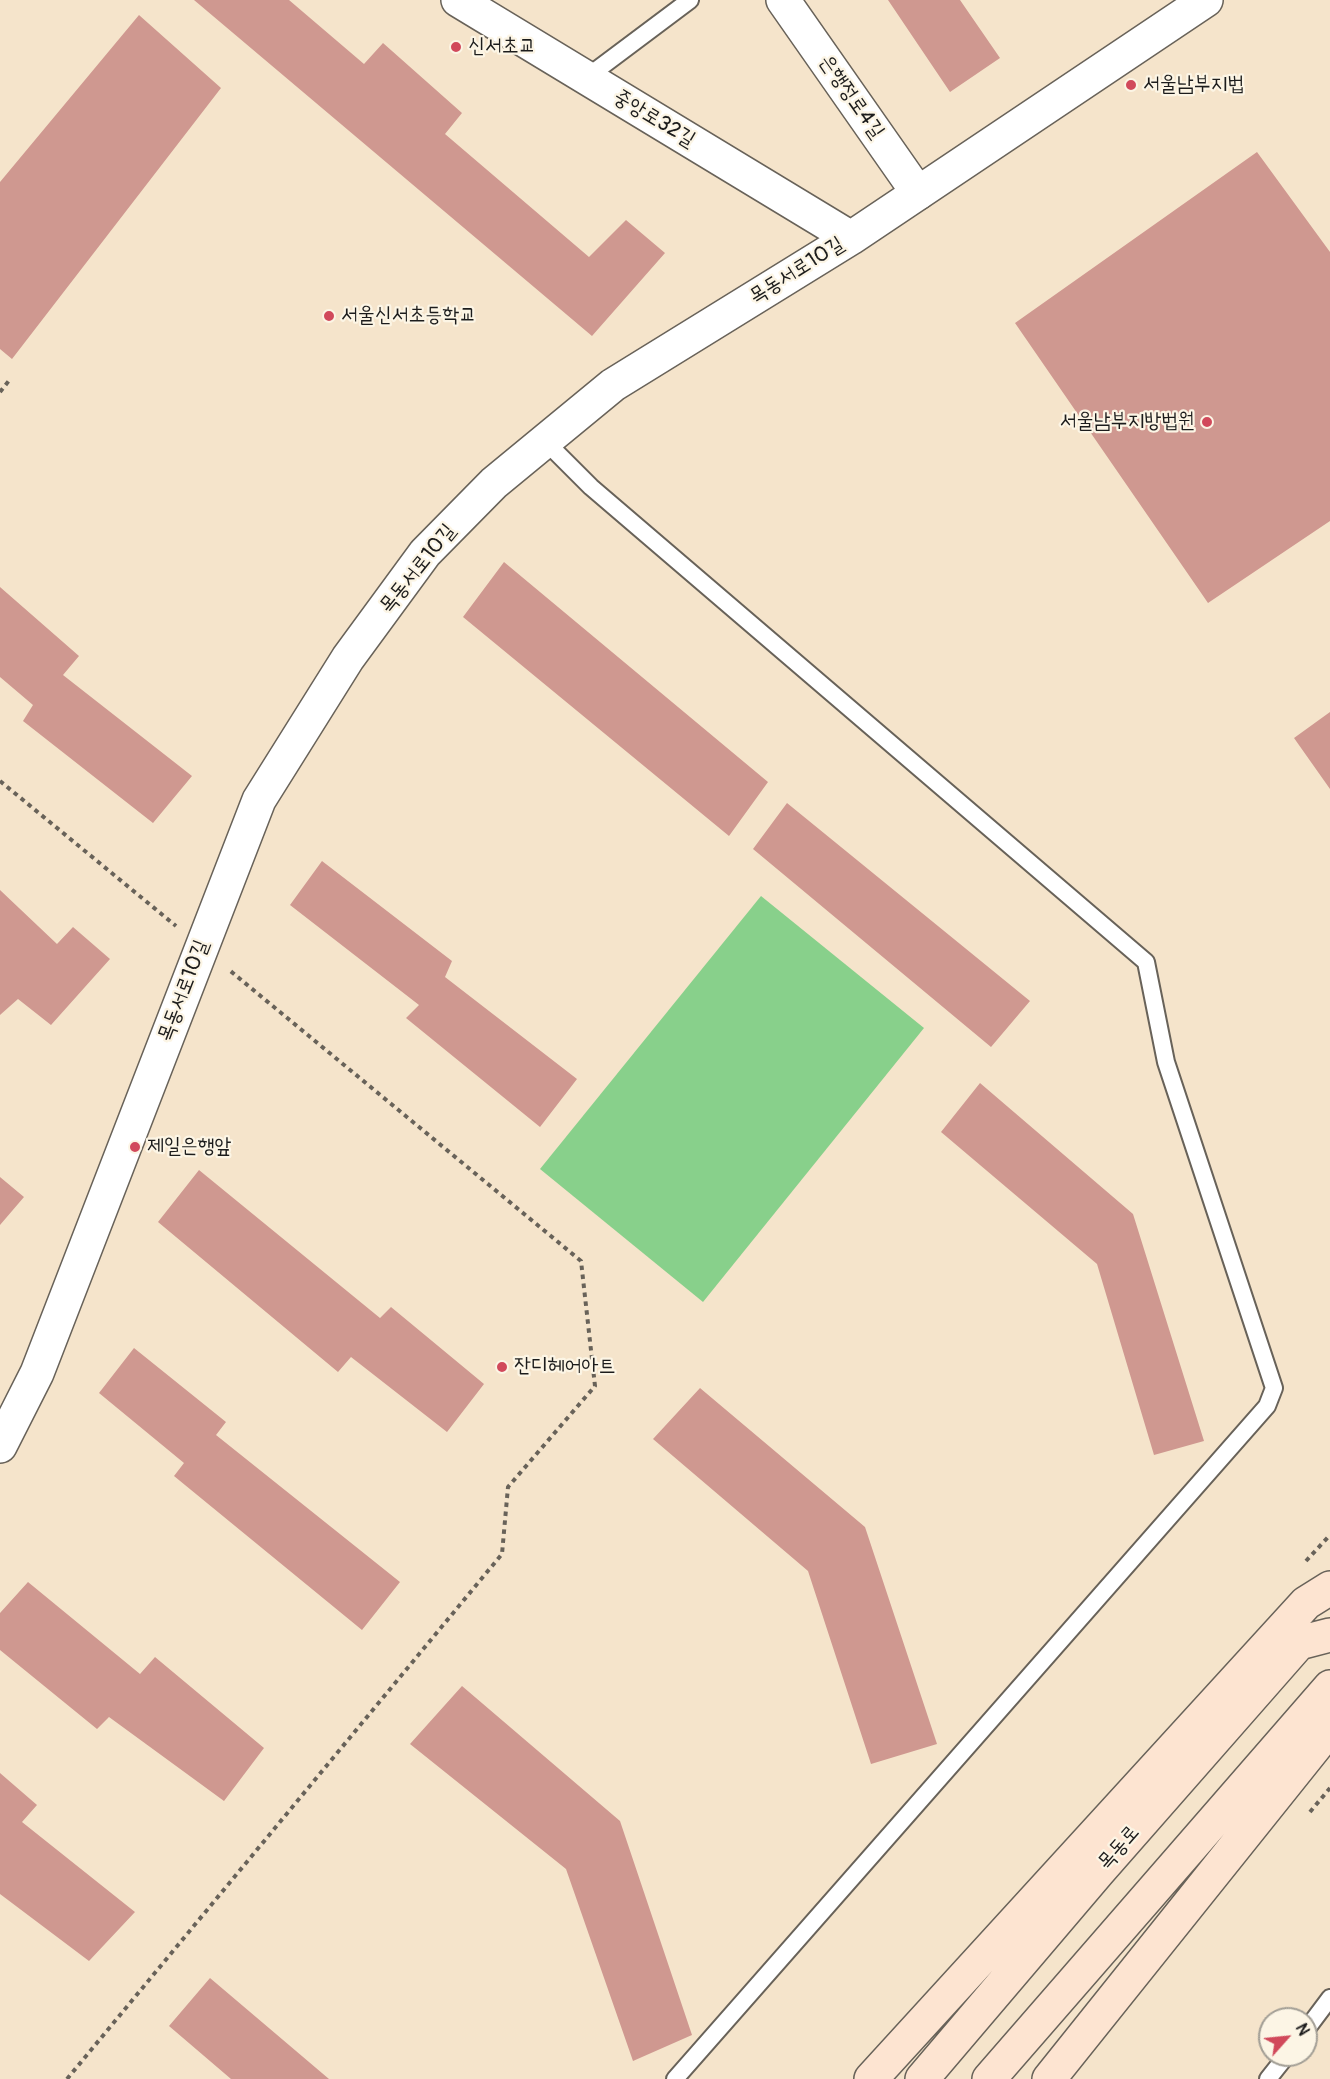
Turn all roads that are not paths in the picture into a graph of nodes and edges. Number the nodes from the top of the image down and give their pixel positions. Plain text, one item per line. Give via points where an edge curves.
1 (460, 0) edge
2 (690, 0) edge
3 (783, 0) edge
4 (1206, 0) edge
5 (586, 78) junction
6 (918, 193) junction
7 (851, 238) junction
8 (544, 440) junction
9 (0, 1446) edge
10 (1330, 1588) edge
11 (1330, 1635) edge
12 (1330, 1688) edge
13 (1330, 1728) edge
14 (1330, 1998) edge
15 (1318, 2014) edge
16 (1278, 2067) edge
17 (675, 2079) edge
18 (871, 2079) edge
19 (922, 2079) edge
20 (989, 2079) edge
21 (1049, 2079) edge
22 (1268, 2079) edge

1 - 5 street, 중앙로32길
2 - 5 lane
3 - 6 street, 은행정로4길
4 - 6 street, 목동서로10길
5 - 7 street, 중앙로32길
6 - 7 street, 목동서로10길
7 - 8 street, 목동서로10길 via 613,385
8 - 9 street, 목동서로10길 via 494,483 425,553 348,658 259,800 37,1373
8 - 17 lane via 591,487 1146,962 1166,1062 1274,1388 1267,1406
10 - 18 main road via 1306,1603
11 - 19 main road, 목동로 via 1299,1643
12 - 20 main road
13 - 21 main road
14 - 15 lane
16 - 22 lane

